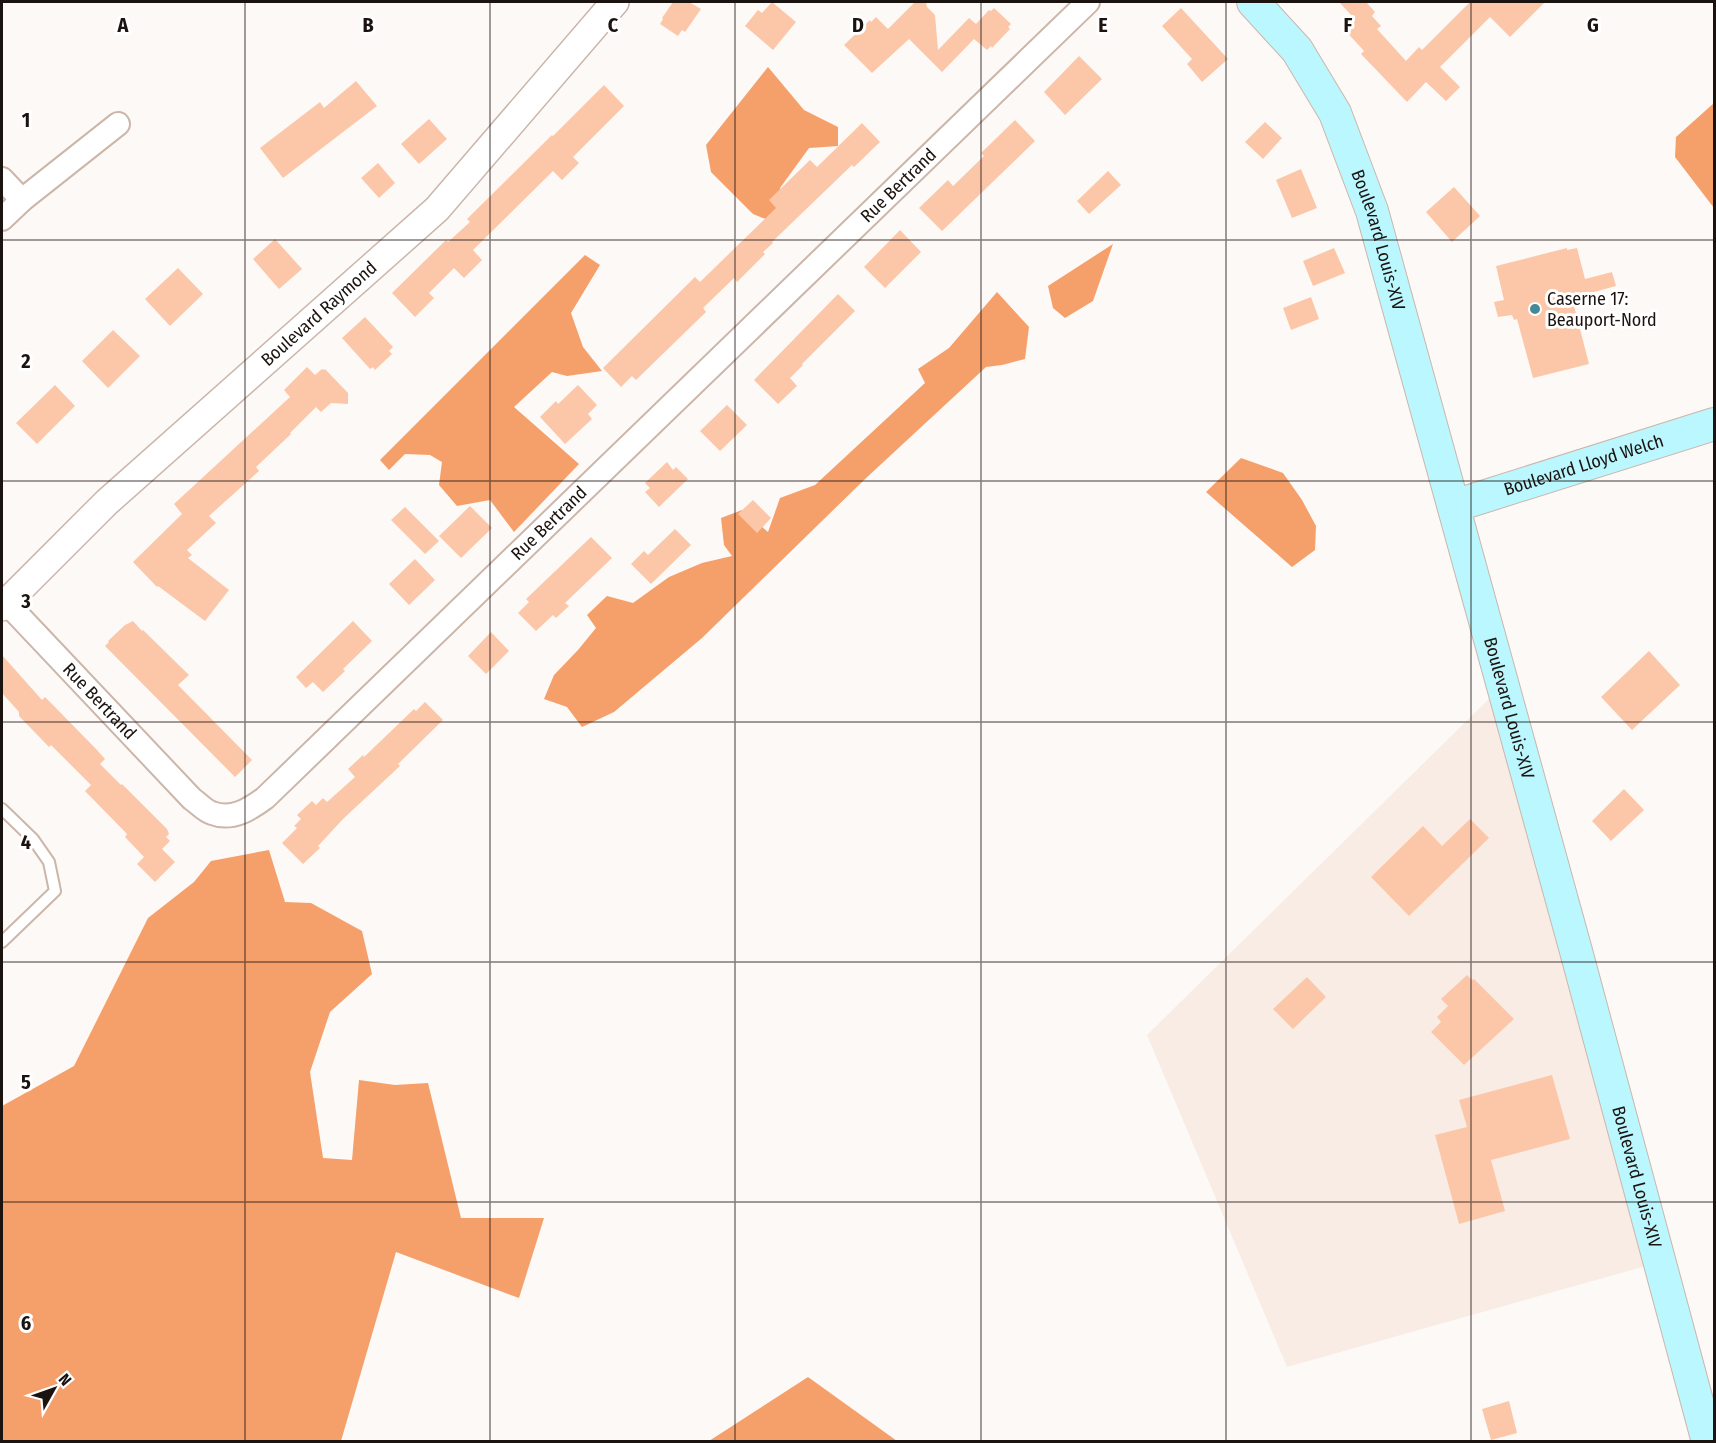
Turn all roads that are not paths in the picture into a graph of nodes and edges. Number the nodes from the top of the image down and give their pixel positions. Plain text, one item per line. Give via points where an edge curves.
1 (615, 2) edge
2 (1253, 2) edge
3 (1076, 6) edge
4 (118, 124) dead end
5 (2, 179) edge
6 (22, 200) junction
7 (2, 219) edge
8 (1714, 424) edge
9 (1454, 506) junction
10 (3, 602) edge
11 (2, 809) edge
12 (2, 942) edge
13 (1708, 1442) edge

1 - 10 street, Boulevard Raymond via 437,209 107,502
2 - 9 main road, Boulevard Louis-XIV via 1296,50 1335,113 1372,211
3 - 10 street, Rue Bertrand via 265,798 248,810 231,816 211,813 192,799
4 - 6 street
5 - 6 street
6 - 7 street
8 - 9 main road, Boulevard Lloyd Welch
9 - 13 main road, Boulevard Louis-XIV
11 - 12 lane via 33,839 49,862 55,891

